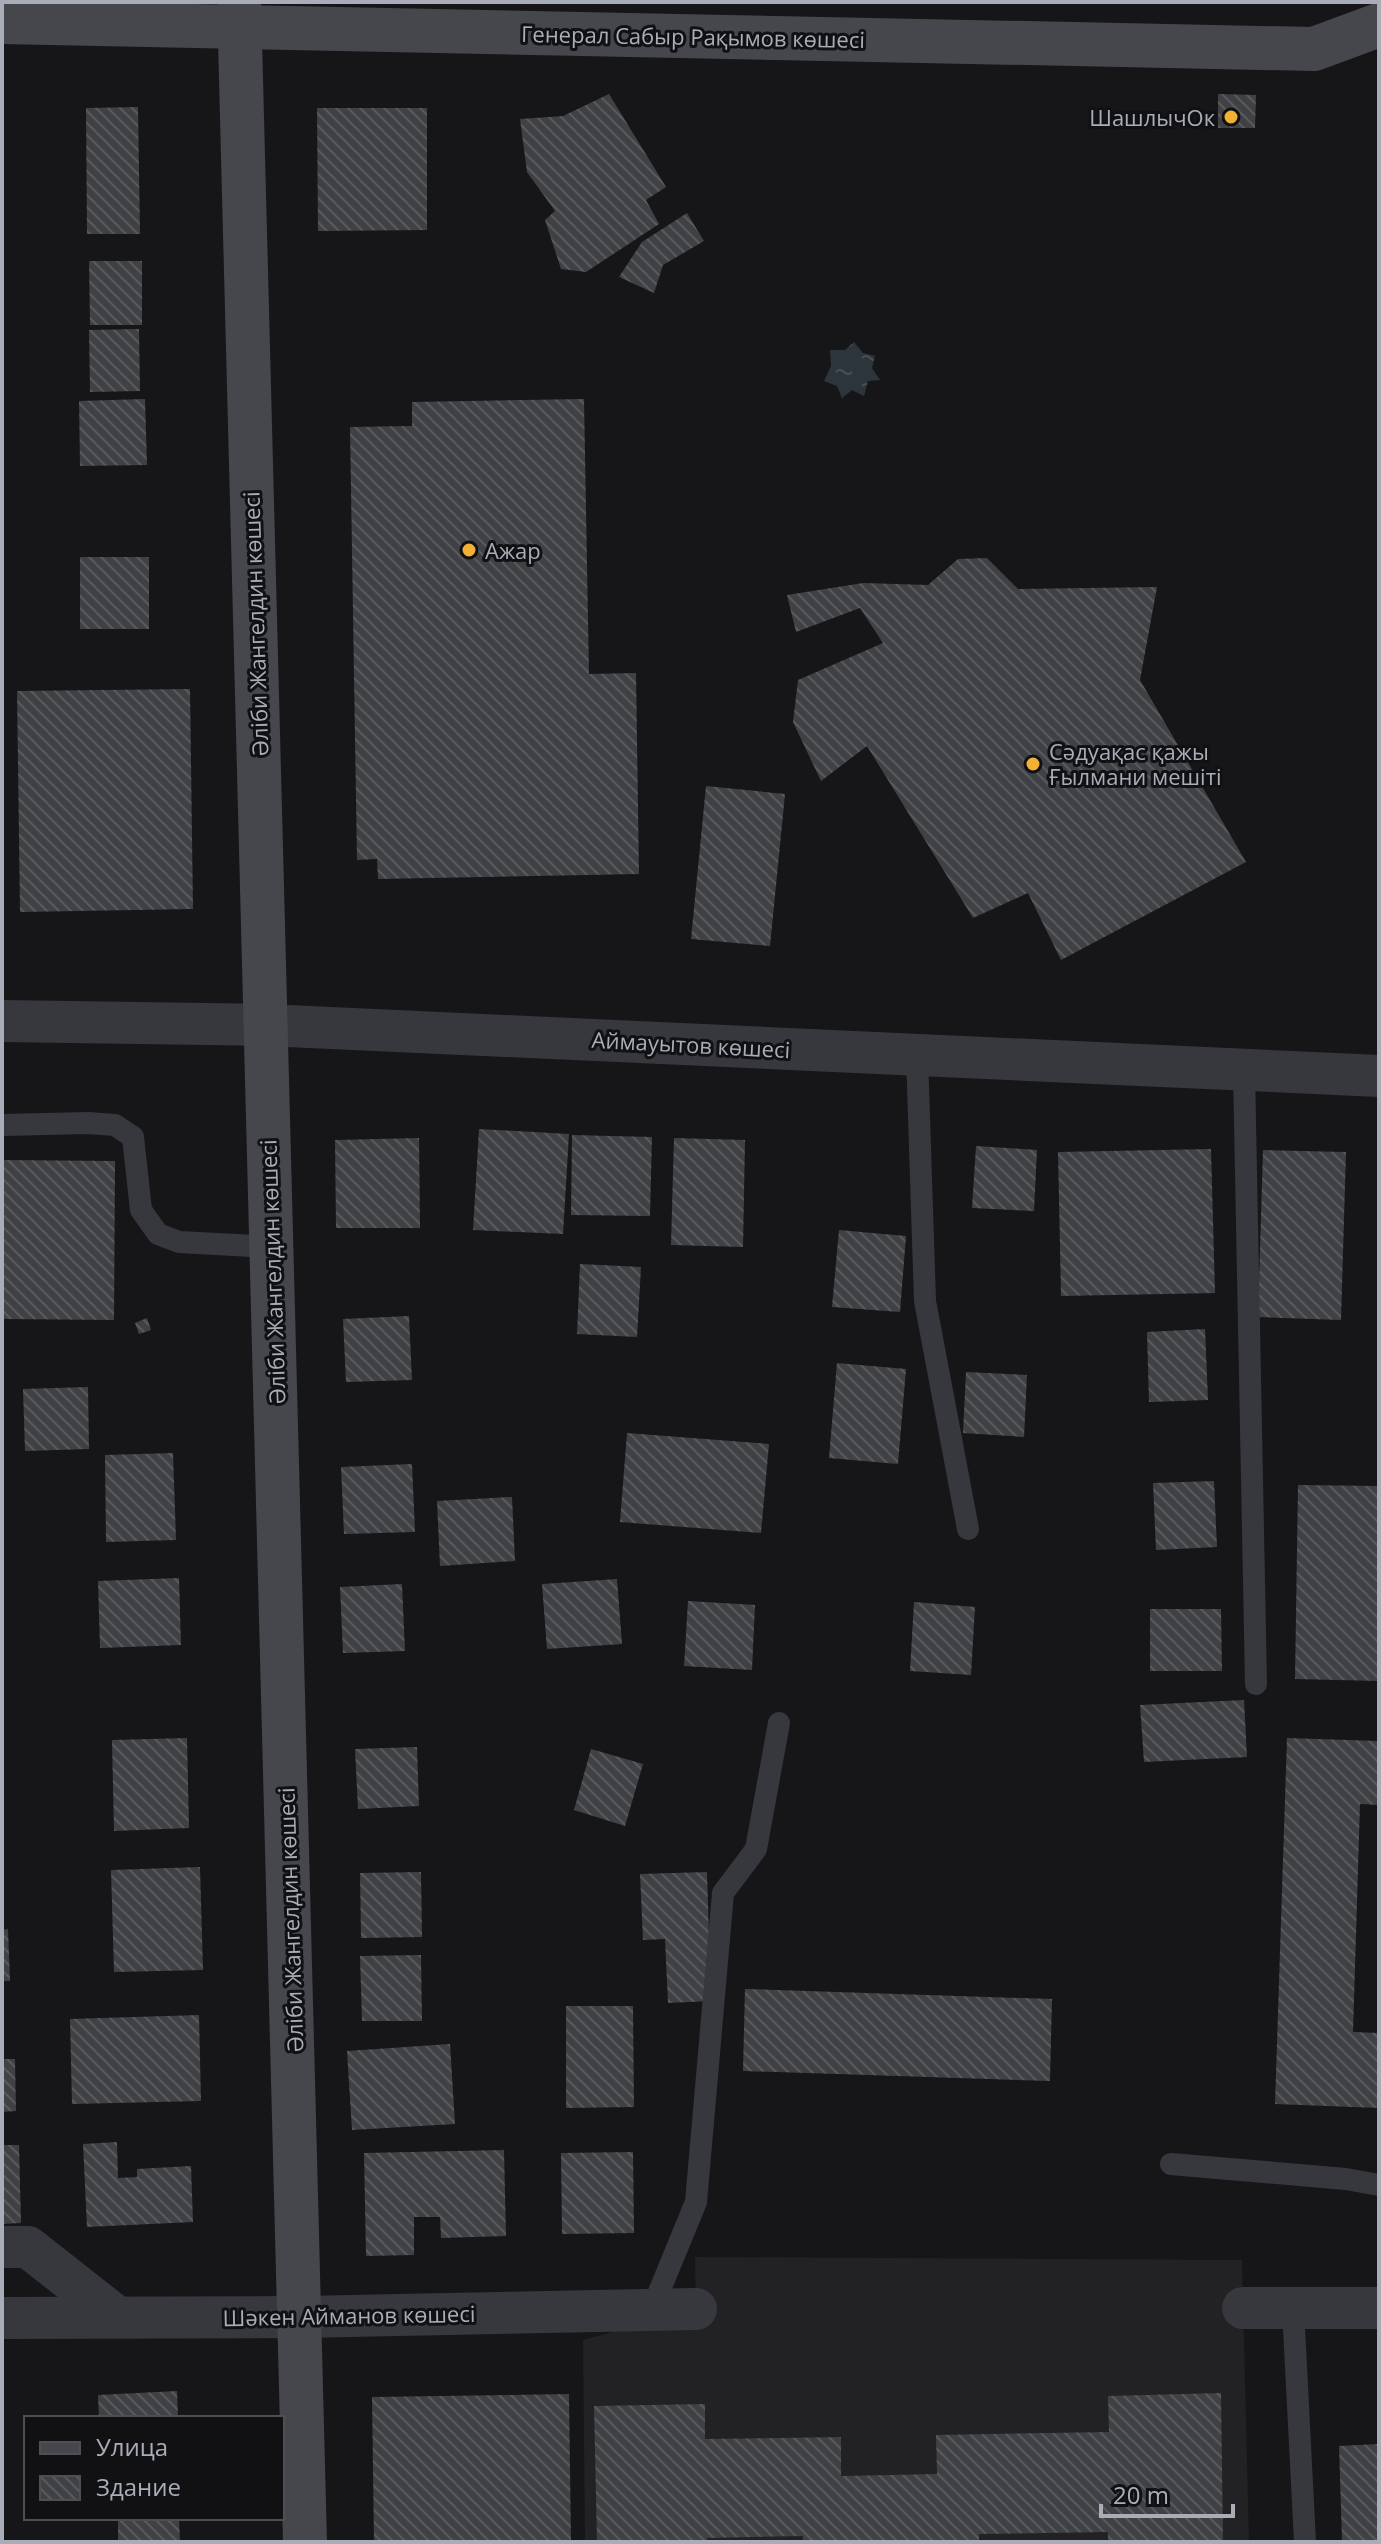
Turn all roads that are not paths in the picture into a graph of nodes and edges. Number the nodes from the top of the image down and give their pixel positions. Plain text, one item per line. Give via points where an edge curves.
1 (239, 14) edge
2 (2, 22) edge
3 (1379, 25) edge
4 (2, 1021) edge
5 (266, 1025) junction
6 (917, 1055) junction
7 (1244, 1070) junction
8 (1379, 1076) edge
9 (2, 1125) edge
10 (272, 1247) junction
11 (968, 1529) dead end
12 (1256, 1684) dead end
13 (779, 1723) dead end
14 (1171, 2164) dead end
15 (1379, 2185) edge
16 (2, 2247) edge
17 (1243, 2308) dead end
18 (1293, 2308) junction
19 (1379, 2308) edge
20 (652, 2309) junction
21 (696, 2309) dead end
22 (117, 2317) junction
23 (300, 2317) junction
24 (2, 2318) edge
25 (305, 2542) edge
26 (1305, 2542) edge

1 - 2 street, Генерал Сабыр Рақымов көшесі
1 - 3 street, Генерал Сабыр Рақымов көшесі via 1314,49
1 - 5 street, Әліби Жангелдин көшесі
4 - 5 street, Аймауытов көшесі
5 - 6 street, Аймауытов көшесі
5 - 10 street, Әліби Жангелдин көшесі
6 - 7 street, Аймауытов көшесі
6 - 11 lane via 925,1301
7 - 8 street, Аймауытов көшесі
7 - 12 lane
9 - 10 lane via 115,1125 133,1137 141,1210 158,1234 179,1242
10 - 23 street, Әліби Жангелдин көшесі
13 - 20 lane via 756,1849 723,1893 696,2202
14 - 15 lane
16 - 22 street via 28,2247
17 - 18 street
18 - 19 street
18 - 26 lane
20 - 21 street, Шәкен Айманов көшесі
20 - 23 street, Шәкен Айманов көшесі
22 - 23 street, Шәкен Айманов көшесі
22 - 24 street, Шәкен Айманов көшесі
23 - 25 street, Әліби Жангелдин көшесі

